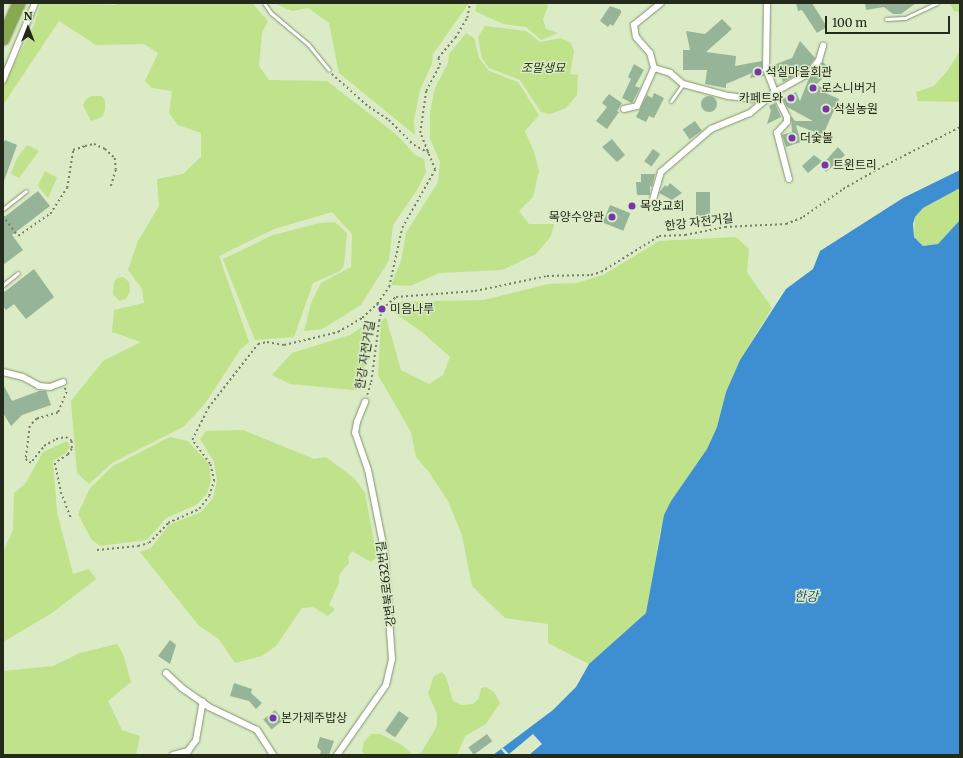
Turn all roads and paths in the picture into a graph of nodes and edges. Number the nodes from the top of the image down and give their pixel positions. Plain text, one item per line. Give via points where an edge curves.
1 (18, 3) edge
2 (35, 3) edge
3 (264, 3) edge
4 (470, 3) edge
5 (661, 3) edge
6 (767, 3) edge
7 (937, 3) edge
8 (886, 19) dead end
9 (3, 39) edge
10 (823, 46) dead end
11 (654, 68) junction
12 (329, 70) joint
13 (3, 80) edge
14 (683, 84) junction
15 (775, 92) junction
16 (765, 100) junction
17 (671, 101) dead end
18 (624, 109) dead end
19 (960, 127) edge
20 (430, 154) junction
21 (789, 179) dead end
22 (111, 186) dead end
23 (26, 191) dead end
24 (652, 203) dead end
25 (3, 209) edge
26 (3, 216) edge
27 (18, 273) dead end
28 (3, 285) edge
29 (377, 304) junction
30 (382, 309) junction
31 (3, 372) edge
32 (63, 382) joint
33 (365, 402) joint
34 (71, 518) dead end
35 (97, 550) dead end
36 (166, 673) dead end
37 (203, 702) junction
38 (173, 755) edge
39 (273, 755) edge
40 (337, 755) edge

1 - 9 highway
2 - 13 street
3 - 12 lane via 271,13 308,44
4 - 20 path via 467,18 438,58 440,65 426,91 420,133 423,144
5 - 11 street via 634,25 636,37 650,53
6 - 15 street via 766,69
7 - 8 lane via 905,18
10 - 15 street via 819,60 809,73
11 - 14 street via 670,73
11 - 18 street via 636,106
12 - 20 path via 335,79 369,107 390,120 414,145
14 - 16 street via 728,96
14 - 17 lane
15 - 16 street
15 - 21 street via 787,117 777,133
16 - 24 street via 750,113 711,129 661,172
19 - 30 path, 한강 자전거길 via 882,167 843,189 803,217 786,224 725,227 685,235 660,236 596,273 546,276 475,291 402,295
20 - 29 path via 435,170 402,228 389,287
22 - 26 path via 116,170 115,158 94,144 85,146 73,150 67,188 50,214 18,236
23 - 25 lane
27 - 28 lane
29 - 30 path
29 - 35 path via 362,318 338,332 284,345 267,342 258,344 208,408 192,440 210,464 214,481 209,496 199,509 168,522 149,542
30 - 33 path, 한강 자전거길 via 378,321 371,382
31 - 32 street via 23,376 39,386 50,387
32 - 34 path via 67,392 58,413 37,419 30,426 26,459 29,463 32,461 44,446 56,439 66,437 72,441 72,449 68,455 55,463 61,492
33 - 40 street, 강변북로632번길 via 355,433 368,470 384,549 392,659 386,685
36 - 37 street
37 - 38 street via 196,740 188,751
37 - 39 street via 226,717 258,730

